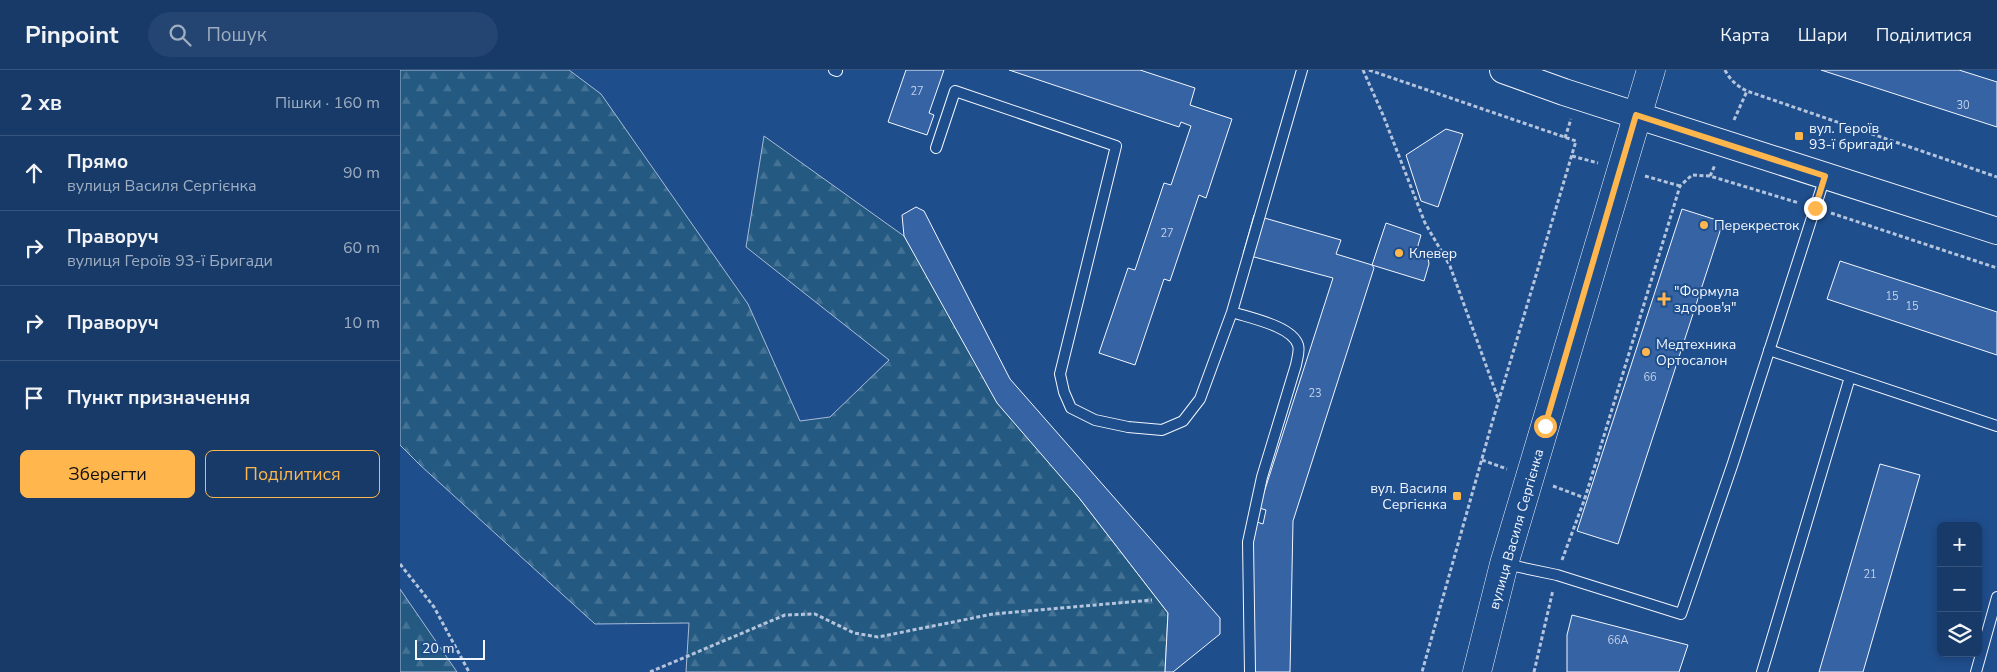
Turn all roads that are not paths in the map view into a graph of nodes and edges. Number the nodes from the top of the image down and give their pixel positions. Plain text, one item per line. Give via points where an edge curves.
1 (1302, 70) edge
2 (1503, 70) edge
3 (1651, 70) edge
4 (1636, 115) junction
5 (936, 148) dead end
6 (1825, 176) junction
7 (1997, 231) edge
8 (1232, 312) junction
9 (1769, 350) junction
10 (1850, 377) junction
11 (1997, 426) edge
12 (1504, 564) junction
13 (1997, 597) edge
14 (1250, 672) edge
15 (1477, 672) edge
16 (1762, 672) edge
17 (1976, 672) edge

1 - 8 lane
2 - 4 street
3 - 4 main road, вулиця Василя Сергієнка
4 - 6 street
4 - 12 main road, вулиця Василя Сергієнка
5 - 8 lane via 955,91 1116,146 1060,374 1072,408 1095,420 1128,427 1162,430 1182,421 1200,399
6 - 7 street
6 - 9 lane
8 - 14 lane via 1281,328 1292,335 1299,346 1254,505 1248,542
9 - 10 lane
9 - 12 lane via 1681,614 1557,575
10 - 11 lane
10 - 16 lane
12 - 15 main road, вулиця Василя Сергієнка
13 - 17 lane

